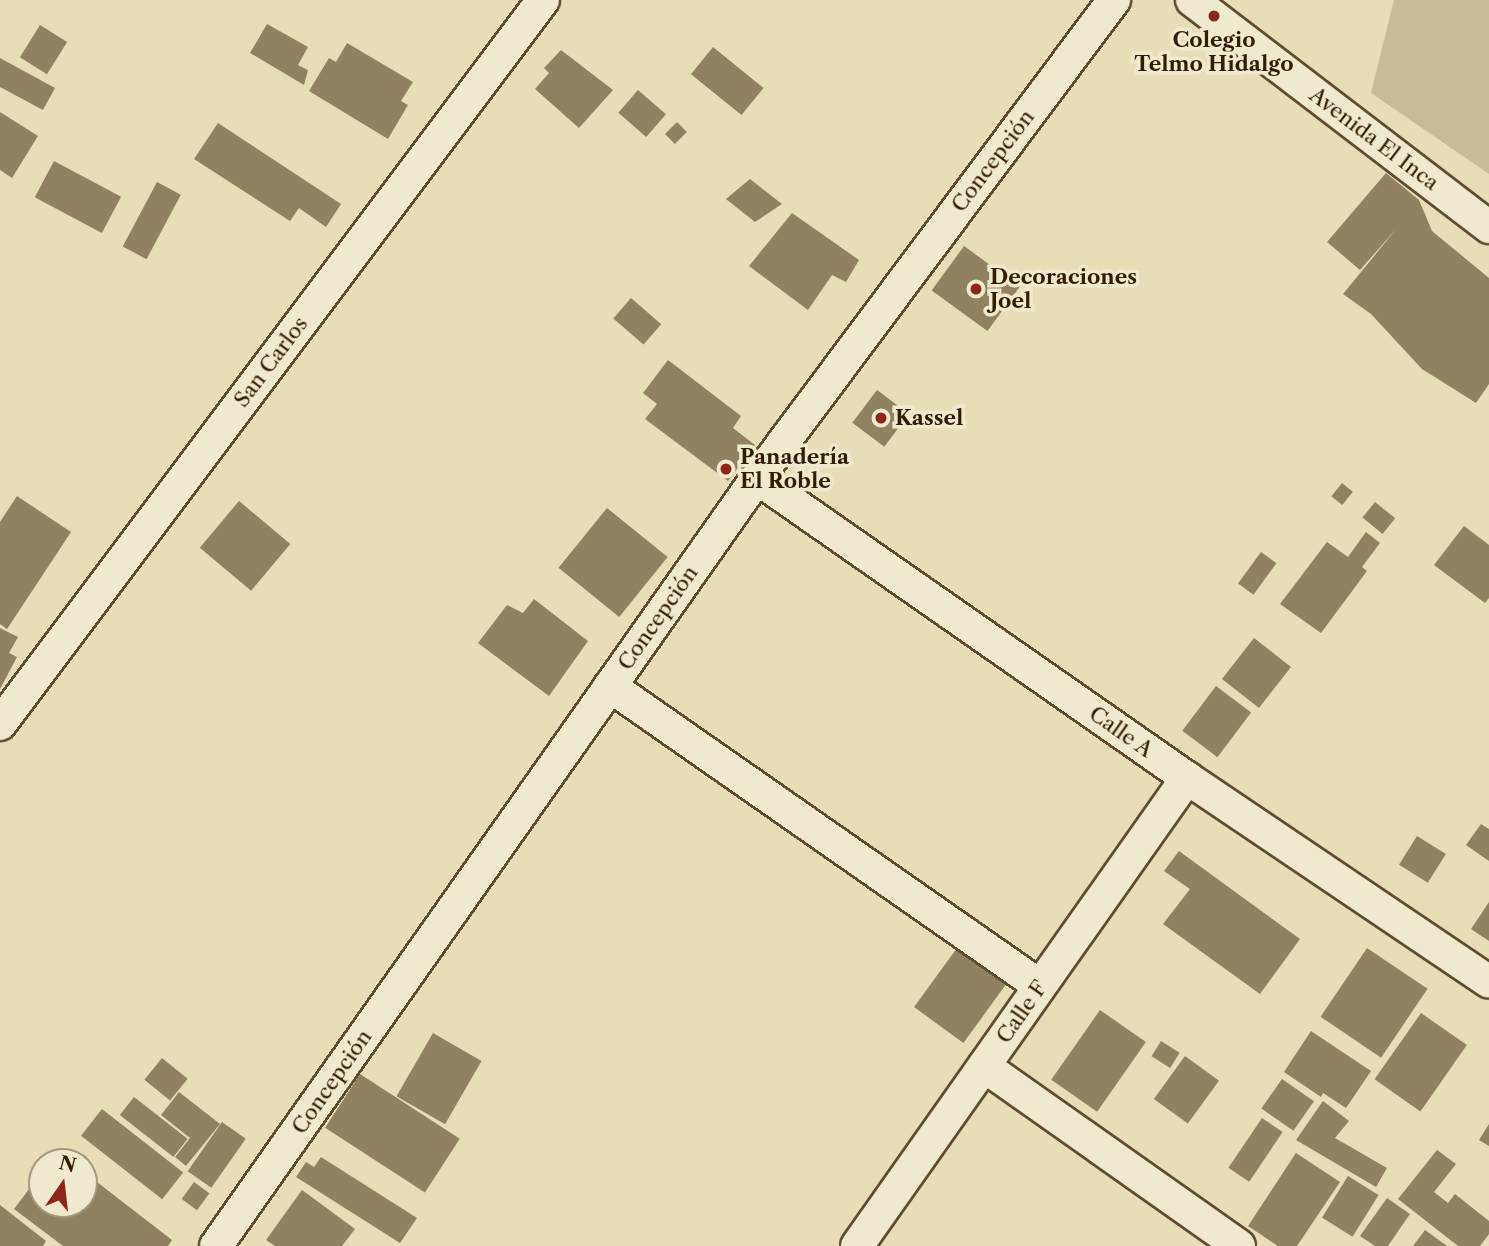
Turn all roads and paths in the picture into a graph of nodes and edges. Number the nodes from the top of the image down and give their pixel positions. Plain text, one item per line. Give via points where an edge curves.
1 (543, 0) edge
2 (1114, 0) edge
3 (1192, 0) edge
4 (1489, 228) edge
5 (757, 478) junction
6 (610, 686) junction
7 (0, 724) edge
8 (1187, 778) junction
9 (1489, 982) edge
10 (1040, 986) junction
11 (984, 1066) junction
12 (216, 1246) edge
13 (858, 1246) edge
14 (1238, 1246) edge

1 - 7 street, San Carlos
2 - 5 street, Concepción
3 - 4 street, Avenida El Inca
5 - 6 street, Concepción
5 - 8 street, Calle A
6 - 10 street
6 - 12 street, Concepción
8 - 9 street, Calle A
8 - 10 street, Calle F
10 - 11 street, Calle F
11 - 13 street, Calle F
11 - 14 street

